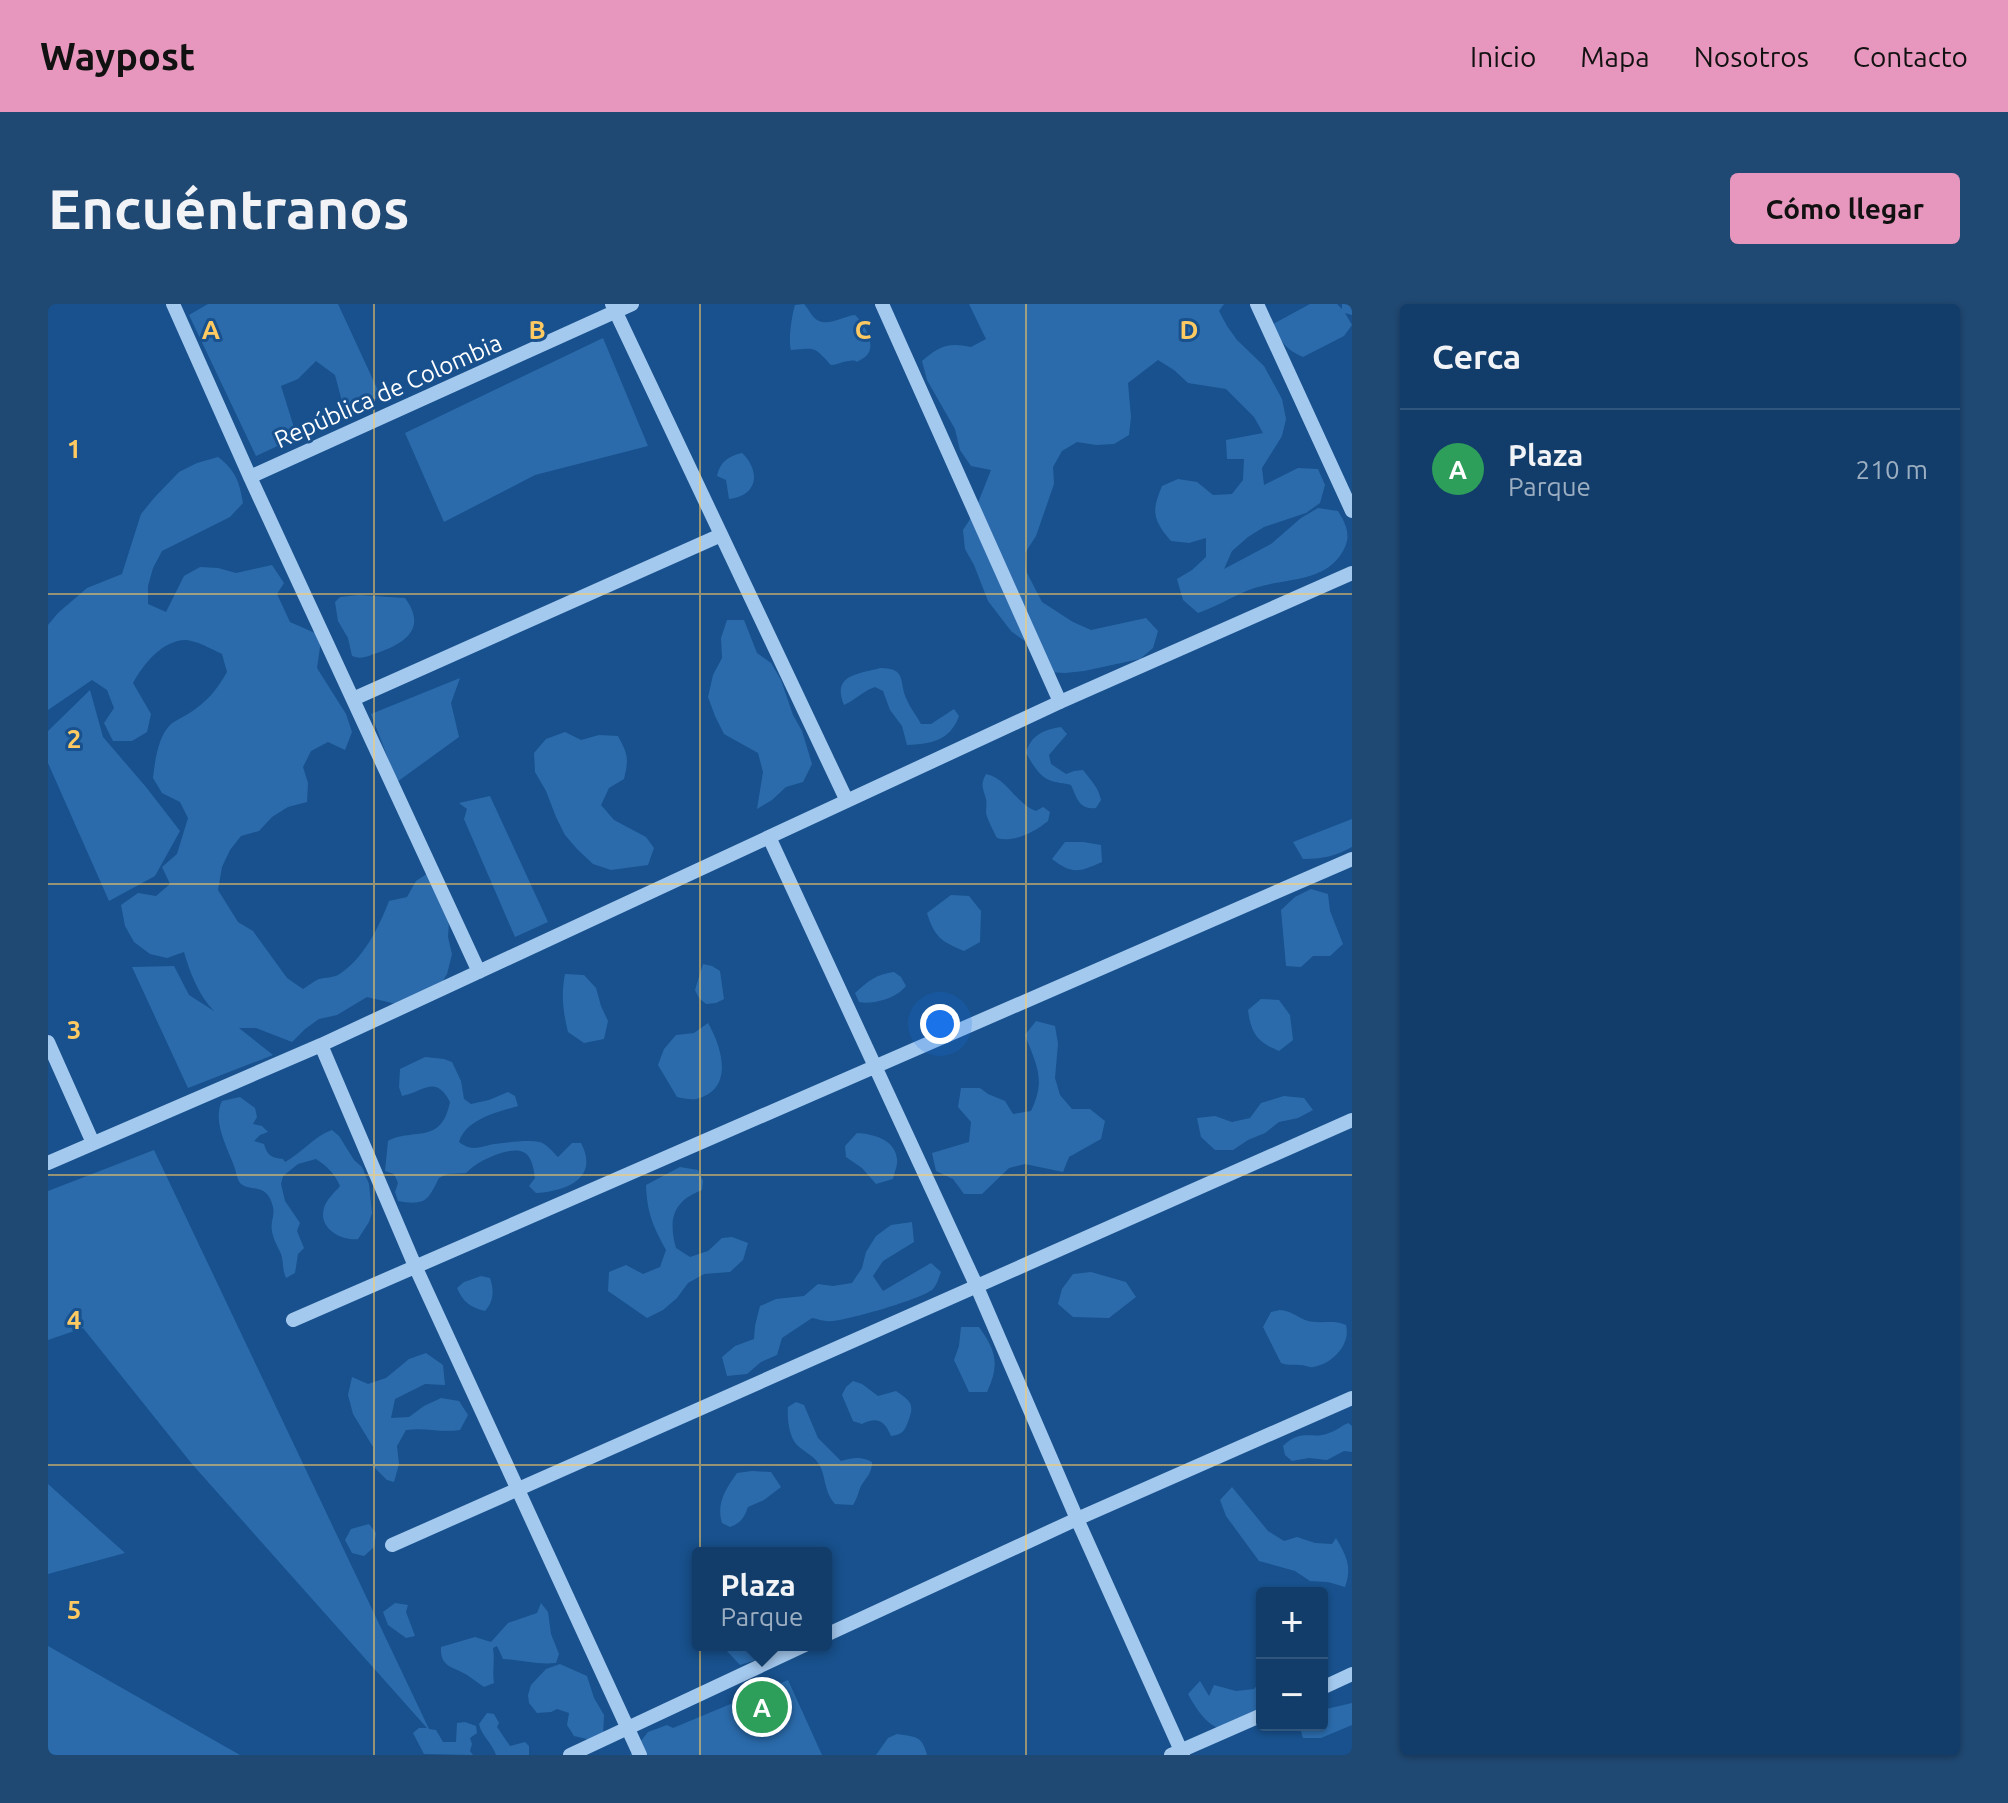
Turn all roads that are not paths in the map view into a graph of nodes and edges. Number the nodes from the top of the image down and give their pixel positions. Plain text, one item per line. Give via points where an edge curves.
1 (173, 304) edge
2 (632, 304) edge
3 (882, 304) edge
4 (1257, 304) edge
5 (614, 308) edge
6 (250, 477) junction
7 (1352, 511) edge
8 (721, 535) junction
9 (1352, 573) edge
10 (353, 699) junction
11 (1060, 702) junction
12 (847, 801) junction
13 (769, 837) junction
14 (1352, 859) edge
15 (479, 972) junction
16 (48, 1042) edge
17 (321, 1045) junction
18 (876, 1066) junction
19 (1352, 1120) edge
20 (93, 1143) junction
21 (48, 1163) edge
22 (415, 1266) junction
23 (977, 1287) junction
24 (293, 1320) dead end
25 (1352, 1398) edge
26 (518, 1491) junction
27 (1077, 1519) junction
28 (392, 1545) dead end
29 (832, 1632) edge
30 (792, 1651) edge
31 (1352, 1674) edge
32 (1328, 1685) edge
33 (1256, 1718) edge
34 (627, 1727) junction
35 (1179, 1753) edge
36 (570, 1755) edge
37 (640, 1755) edge

1 - 6 street
2 - 5 street, República de Colombia
3 - 11 street
4 - 7 street
5 - 6 street, República de Colombia
5 - 8 street
6 - 10 street
8 - 10 street
8 - 12 street
9 - 11 street
10 - 15 street
11 - 12 street
12 - 13 street
13 - 15 street
13 - 18 street
14 - 18 street
15 - 17 street
16 - 20 street
17 - 20 street
17 - 22 street
18 - 22 street
18 - 23 street
19 - 23 street
20 - 21 street
22 - 24 street
22 - 26 street
23 - 26 street
23 - 27 street
25 - 27 street
26 - 28 street
26 - 34 street
27 - 29 street
27 - 35 street
30 - 34 street
31 - 32 street
33 - 35 street
34 - 36 street
34 - 37 street

